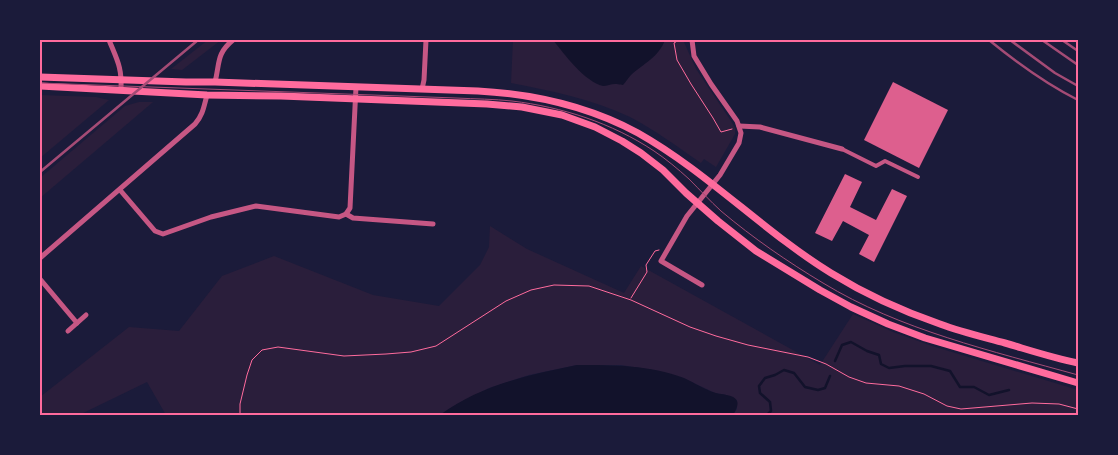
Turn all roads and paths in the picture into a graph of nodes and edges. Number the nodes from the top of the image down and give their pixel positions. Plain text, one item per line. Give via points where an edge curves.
1 (109, 40) edge
2 (233, 40) edge
3 (426, 40) edge
4 (679, 40) edge
5 (692, 40) edge
6 (40, 77) edge
7 (121, 80) junction
8 (215, 82) junction
9 (40, 86) edge
10 (356, 86) junction
11 (422, 89) junction
12 (123, 90) junction
13 (207, 94) junction
14 (355, 99) junction
15 (739, 126) junction
16 (842, 149) joint
17 (918, 177) dead end
18 (713, 185) junction
19 (120, 190) junction
20 (698, 203) junction
21 (346, 214) junction
22 (433, 224) dead end
23 (668, 249) junction
24 (40, 258) edge
25 (40, 279) edge
26 (702, 285) dead end
27 (631, 300) junction
28 (86, 315) dead end
29 (77, 323) junction
30 (68, 331) dead end
31 (1078, 363) edge
32 (1078, 383) edge
33 (1078, 409) edge
34 (240, 415) edge

1 - 7 street via 120,66
2 - 8 street via 219,56
3 - 11 street
4 - 15 path via 674,44 677,60 721,132
5 - 15 street via 694,56
6 - 7 main road
7 - 8 main road
7 - 12 street
8 - 10 main road
8 - 13 main road
9 - 12 main road
10 - 11 main road
10 - 14 street
11 - 18 main road via 509,93 573,106 638,133
12 - 13 main road
13 - 14 main road
13 - 19 street via 200,118
14 - 20 main road via 500,105 574,119 641,153
14 - 21 street via 350,208
15 - 16 street via 760,127
15 - 18 street via 742,133 739,143
16 - 17 street via 876,166 885,161
18 - 20 street
18 - 31 main road via 808,257 875,297 953,328
19 - 21 street via 155,231 163,234 256,206 339,216
19 - 24 street
20 - 23 street
20 - 32 main road via 756,251 857,310 925,338
21 - 22 street via 353,218
23 - 26 street via 661,261
23 - 27 path via 655,251
25 - 29 street
27 - 33 path via 716,336 808,357 866,383 899,386 948,406 961,409 1032,403 1059,404
27 - 34 path via 589,286 554,285 531,290 506,301 436,346 411,352 344,356 278,347 262,350 252,360
28 - 29 street
29 - 30 street

